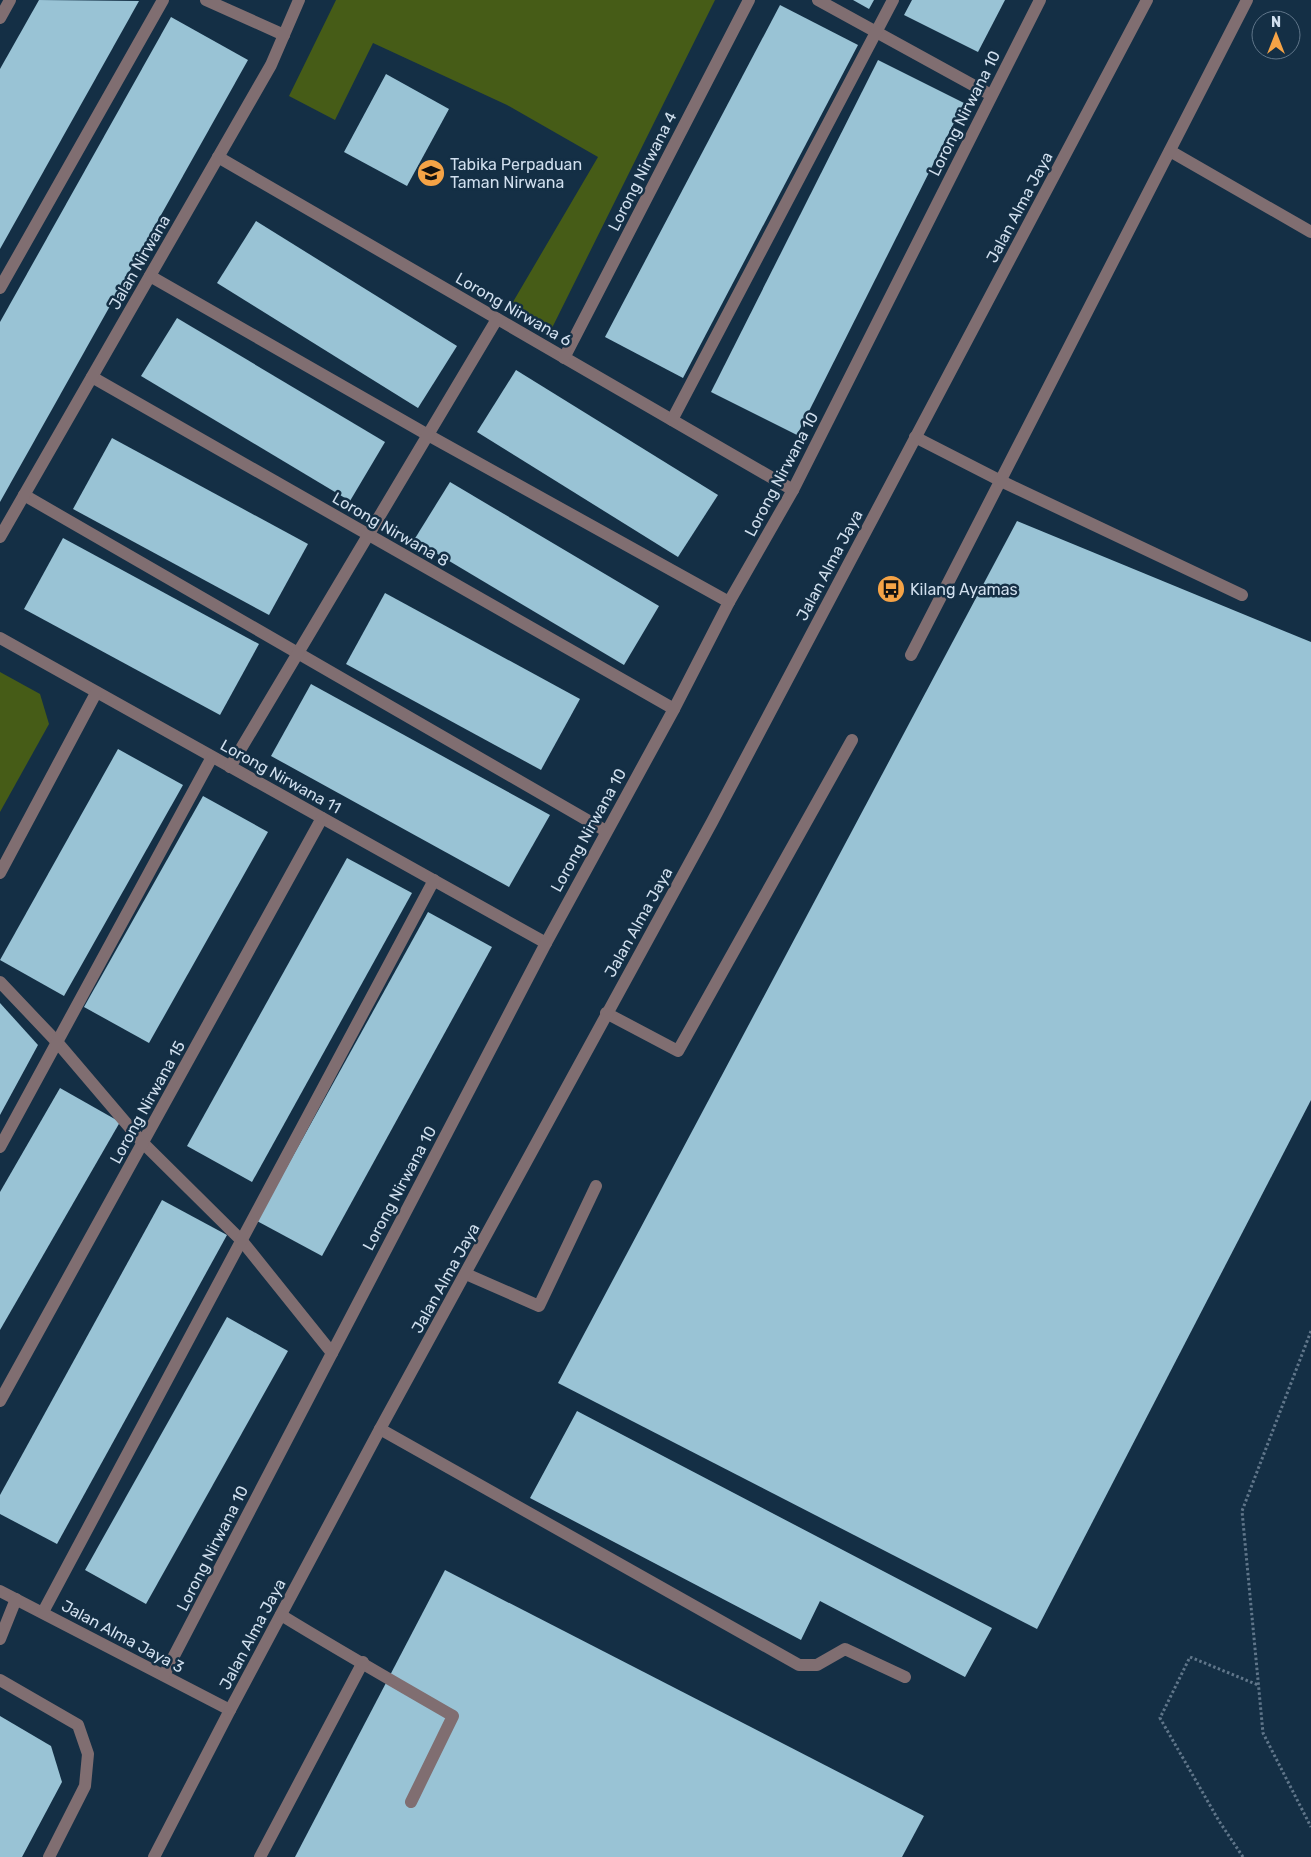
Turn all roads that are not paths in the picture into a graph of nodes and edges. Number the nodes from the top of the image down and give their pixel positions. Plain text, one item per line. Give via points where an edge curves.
1 (10, 0) edge
2 (163, 0) edge
3 (206, 0) edge
4 (299, 0) edge
5 (749, 0) edge
6 (818, 0) edge
7 (893, 0) edge
8 (1040, 0) edge
9 (1147, 0) edge
10 (1248, 0) edge
11 (0, 18) edge
12 (876, 32) junction
13 (284, 35) junction
14 (991, 95) junction
15 (1170, 151) junction
16 (218, 157) junction
17 (1311, 232) edge
18 (150, 276) junction
19 (0, 288) edge
20 (497, 319) junction
21 (564, 358) junction
22 (92, 377) junction
23 (672, 420) junction
24 (428, 435) junction
25 (915, 437) junction
26 (1001, 480) junction
27 (793, 490) junction
28 (24, 495) junction
29 (369, 535) junction
30 (0, 537) edge
31 (1242, 595) dead end
32 (729, 602) junction
33 (0, 638) edge
34 (298, 653) junction
35 (911, 655) dead end
36 (96, 693) junction
37 (674, 708) junction
38 (852, 740) dead end
39 (212, 757) junction
40 (230, 767) junction
41 (322, 818) junction
42 (606, 831) junction
43 (0, 873) edge
44 (434, 880) junction
45 (546, 943) junction
46 (0, 982) edge
47 (606, 1013) junction
48 (57, 1042) junction
49 (143, 1143) junction
50 (0, 1147) edge
51 (596, 1186) dead end
52 (242, 1241) junction
53 (466, 1274) junction
54 (332, 1353) junction
55 (0, 1401) edge
56 (380, 1429) junction
57 (0, 1591) edge
58 (16, 1599) junction
59 (43, 1612) junction
60 (281, 1614) junction
61 (0, 1639) edge
62 (363, 1662) junction
63 (164, 1675) junction
64 (905, 1677) dead end
65 (0, 1680) edge
66 (230, 1710) junction
67 (411, 1802) dead end
68 (49, 1857) edge
69 (154, 1857) edge
70 (260, 1857) edge

1 - 11 street
2 - 19 street
3 - 13 street
4 - 13 street, Jalan Nirwana
5 - 21 street, Lorong Nirwana 4
6 - 12 street
7 - 12 street
8 - 14 street, Lorong Nirwana 10
9 - 25 street, Jalan Alma Jaya
10 - 15 street
12 - 14 street
12 - 23 street
13 - 16 street, Jalan Nirwana
14 - 27 street, Lorong Nirwana 10
15 - 17 street
15 - 26 street
16 - 18 street, Jalan Nirwana
16 - 20 street, Lorong Nirwana 6
18 - 22 street, Jalan Nirwana
18 - 24 street
20 - 21 street, Lorong Nirwana 6
20 - 24 street
21 - 23 street, Lorong Nirwana 6
22 - 28 street, Jalan Nirwana
22 - 29 street, Lorong Nirwana 8
23 - 27 street, Lorong Nirwana 6
24 - 29 street
24 - 32 street
25 - 26 street
25 - 47 street, Jalan Alma Jaya via 712,822
26 - 31 street
26 - 35 street
27 - 32 street, Lorong Nirwana 10
28 - 30 street, Jalan Nirwana
28 - 34 street
29 - 34 street
29 - 37 street, Lorong Nirwana 8
32 - 37 street, Lorong Nirwana 10
33 - 36 street, Lorong Nirwana 11
34 - 40 street
34 - 42 street
36 - 39 street, Lorong Nirwana 11
36 - 43 street
37 - 42 street, Lorong Nirwana 10
38 - 47 street via 678,1050
39 - 40 street, Lorong Nirwana 11
39 - 48 street
40 - 41 street, Lorong Nirwana 11
41 - 44 street, Lorong Nirwana 11
41 - 49 street, Lorong Nirwana 15
42 - 45 street, Lorong Nirwana 10
44 - 45 street, Lorong Nirwana 11
44 - 52 street
45 - 54 street, Lorong Nirwana 10
46 - 48 street
47 - 53 street, Jalan Alma Jaya
48 - 49 street
48 - 50 street
49 - 52 street
49 - 55 street, Lorong Nirwana 15
51 - 53 street via 539,1306
52 - 54 street
52 - 59 street
53 - 56 street, Jalan Alma Jaya
54 - 63 street, Lorong Nirwana 10
56 - 60 street, Jalan Alma Jaya
56 - 64 street via 799,1666 817,1666 845,1649
57 - 58 street, Jalan Alma Jaya 3
58 - 59 street, Jalan Alma Jaya 3
58 - 61 street
59 - 63 street, Jalan Alma Jaya 3
60 - 62 street
60 - 66 street, Jalan Alma Jaya
62 - 67 street via 454,1716
62 - 70 street
63 - 66 street, Jalan Alma Jaya 3
65 - 68 street via 78,1725 88,1754 85,1786
66 - 69 street, Jalan Alma Jaya

